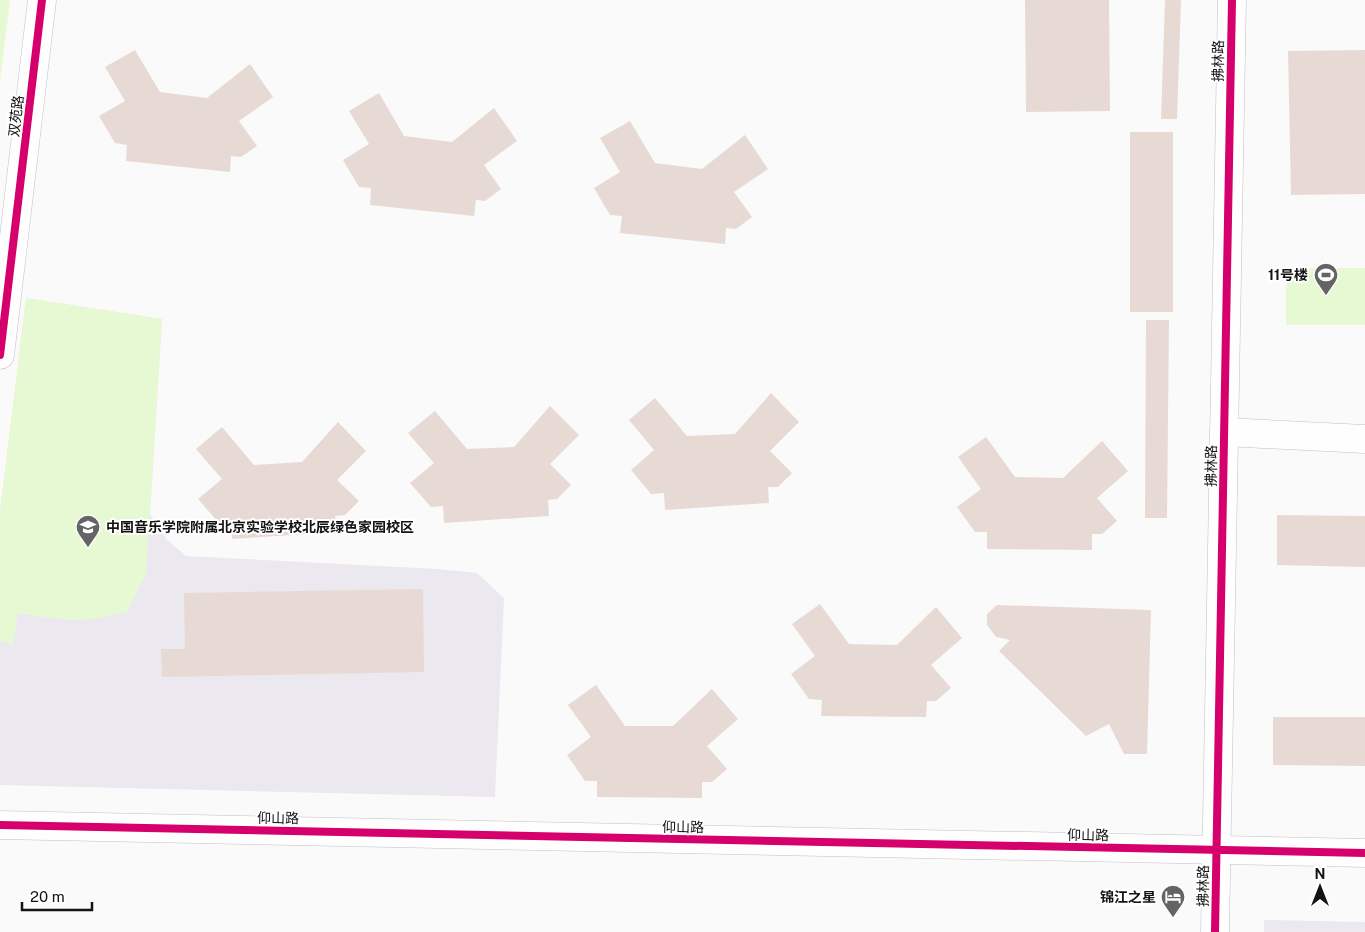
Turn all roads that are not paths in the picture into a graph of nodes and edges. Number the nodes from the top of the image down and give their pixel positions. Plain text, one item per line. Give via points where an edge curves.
1 (42, 0) edge
2 (1232, 0) edge
3 (0, 355) edge
4 (1224, 432) junction
5 (1365, 439) edge
6 (0, 825) edge
7 (1216, 850) junction
8 (1365, 854) edge
9 (1215, 932) edge

1 - 3 street, 双苑路
2 - 4 street, 拂林路
4 - 5 street
4 - 7 street, 拂林路
6 - 7 street, 仰山路
7 - 8 street, 仰山路
7 - 9 street, 拂林路

